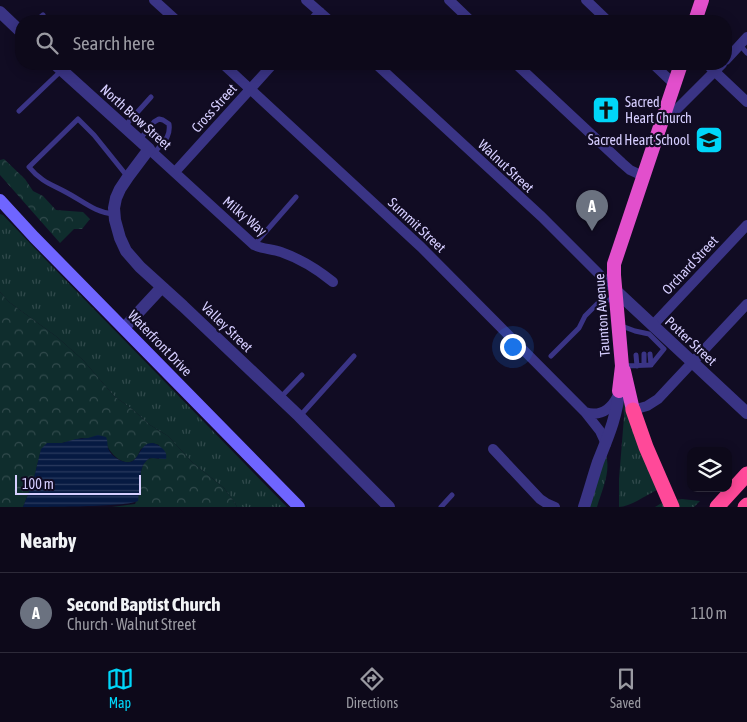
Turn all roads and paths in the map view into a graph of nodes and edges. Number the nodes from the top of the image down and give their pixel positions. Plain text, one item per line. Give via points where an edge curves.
1 (154, 0) edge
2 (306, 0) edge
3 (448, 0) edge
4 (586, 0) edge
5 (702, 0) edge
6 (0, 12) edge
7 (320, 12) junction
8 (170, 15) edge
9 (317, 15) edge
10 (323, 15) edge
11 (464, 15) edge
12 (602, 15) edge
13 (697, 15) edge
14 (15, 26) edge
15 (745, 45) edge
16 (732, 55) edge
17 (56, 70) edge
18 (62, 70) edge
19 (229, 70) edge
20 (267, 70) edge
21 (383, 70) edge
22 (522, 70) edge
23 (659, 70) edge
24 (679, 70) edge
25 (711, 70) edge
26 (719, 70) edge
27 (674, 84) junction
28 (250, 89) junction
29 (151, 96) dead end
30 (747, 102) edge
31 (118, 103) dead end
32 (19, 111) dead end
33 (134, 116) junction
34 (662, 120) junction
35 (124, 127) junction
36 (139, 140) junction
37 (152, 151) junction
38 (174, 172) junction
39 (128, 176) junction
40 (644, 176) junction
41 (296, 197) dead end
42 (0, 200) edge
43 (114, 214) junction
44 (747, 225) edge
45 (254, 245) junction
46 (333, 282) dead end
47 (162, 287) junction
48 (616, 294) junction
49 (747, 304) edge
50 (618, 325) junction
51 (124, 328) junction
52 (635, 331) junction
53 (650, 331) junction
54 (636, 339) dead end
55 (643, 339) dead end
56 (644, 354) dead end
57 (650, 354) dead end
58 (636, 355) dead end
59 (354, 356) dead end
60 (551, 356) dead end
61 (692, 362) junction
62 (644, 365) junction
63 (651, 365) junction
64 (622, 366) junction
65 (637, 366) junction
66 (302, 375) dead end
67 (619, 391) junction
68 (280, 398) junction
69 (633, 410) junction
70 (585, 412) junction
71 (747, 413) edge
72 (299, 416) junction
73 (606, 444) junction
74 (493, 449) dead end
75 (747, 474) edge
76 (452, 495) dead end
77 (299, 507) edge
78 (389, 507) edge
79 (441, 507) edge
80 (555, 507) edge
81 (584, 507) edge
82 (672, 507) edge
83 (717, 507) edge

1 - 8 street
2 - 7 street
3 - 11 street
4 - 12 street
5 - 13 highway
6 - 14 street
7 - 9 street
7 - 10 street
15 - 16 street
17 - 32 lane
18 - 35 street, North Brow Street
19 - 28 street, Summit Street
20 - 28 street, Cross Street
21 - 48 street, Walnut Street via 542,217
22 - 40 street via 630,170
23 - 27 street
24 - 27 highway, Taunton Avenue
25 - 34 street via 676,110
26 - 30 street
27 - 34 highway, Taunton Avenue
28 - 38 street, Cross Street
28 - 70 street, Summit Street via 426,252
29 - 33 lane
31 - 33 lane
33 - 35 lane
34 - 40 highway, Taunton Avenue
35 - 36 street, North Brow Street
36 - 37 street, North Brow Street
36 - 37 lane via 159,119 169,124 168,137
37 - 38 street, North Brow Street
37 - 39 street, Valley Street
38 - 45 street, Milky Way
39 - 43 street, Valley Street via 116,198
39 - 43 lane via 78,119 29,167 41,180 93,208
40 - 48 highway, Taunton Avenue via 615,259
41 - 45 lane
42 - 51 main road, Waterfront Drive
43 - 47 street, Valley Street via 126,251
44 - 53 street, Orchard Street
45 - 46 street, Milky Way via 304,262
47 - 51 street
47 - 68 street, Valley Street
48 - 50 highway, Taunton Avenue
48 - 53 street, Potter Street
48 - 60 lane via 600,301
49 - 61 street
50 - 52 lane
50 - 64 highway, Taunton Avenue
51 - 77 main road, Waterfront Drive
52 - 53 lane
52 - 54 lane
53 - 55 lane
53 - 61 street, Potter Street
53 - 63 lane via 664,349
56 - 62 lane
57 - 63 lane
58 - 65 lane
59 - 72 lane
61 - 69 street via 654,402
61 - 71 street, Potter Street
62 - 63 lane
62 - 65 lane
64 - 65 lane
64 - 67 highway, Taunton Avenue
64 - 69 highway, Taunton Avenue
66 - 68 lane
67 - 70 street via 614,403 604,411
67 - 73 street, Taunton Avenue
68 - 72 street, Valley Street
69 - 82 highway
70 - 73 street, Summit Street
72 - 78 street, Valley Street
73 - 81 street, Taunton Avenue
74 - 80 street via 540,499
75 - 83 highway
76 - 79 lane

